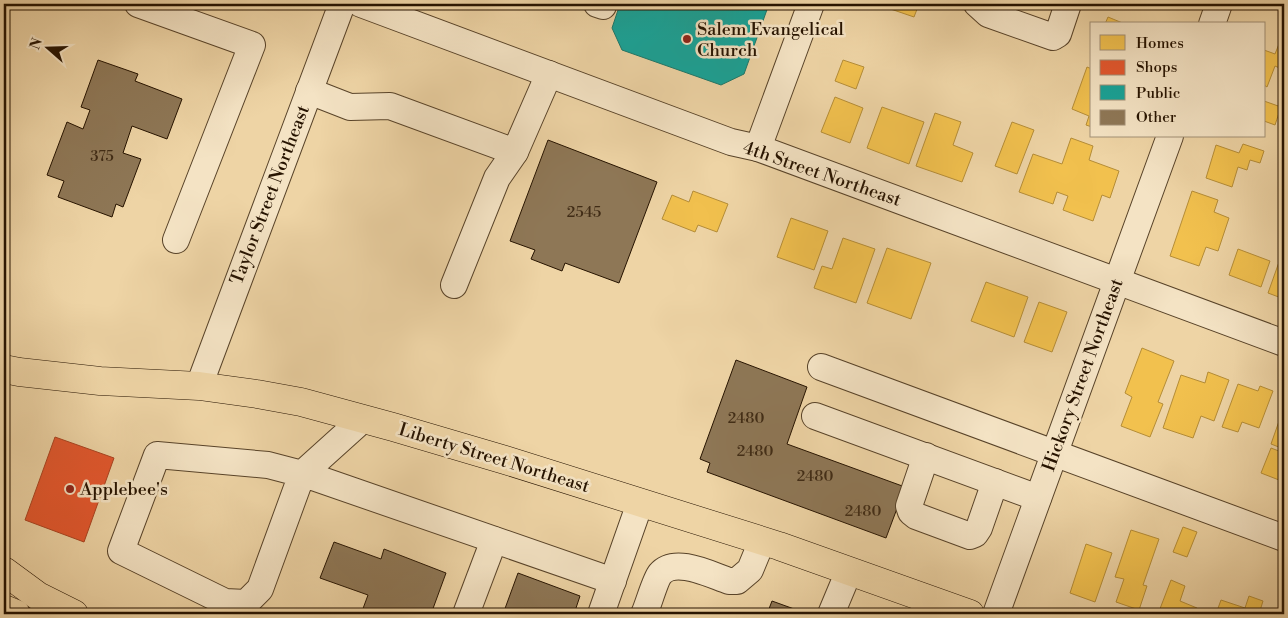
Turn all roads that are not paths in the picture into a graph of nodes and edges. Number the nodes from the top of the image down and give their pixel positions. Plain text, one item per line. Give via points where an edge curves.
1 (138, 4) edge
2 (342, 4) edge
3 (361, 4) edge
4 (810, 4) edge
5 (977, 4) edge
6 (1068, 4) edge
7 (1219, 4) edge
8 (395, 10) edge
9 (1213, 22) edge
10 (549, 74) junction
11 (309, 91) junction
12 (1169, 138) edge
13 (758, 148) junction
14 (515, 152) junction
15 (176, 240) dead end
16 (1117, 281) junction
17 (454, 285) dead end
18 (1284, 343) edge
19 (821, 367) dead end
20 (4, 368) edge
21 (199, 386) junction
22 (815, 416) dead end
23 (362, 419) junction
24 (1054, 452) junction
25 (926, 456) junction
26 (302, 474) junction
27 (995, 482) junction
28 (1038, 498) junction
29 (640, 503) junction
30 (1284, 538) edge
31 (494, 540) junction
32 (762, 540) junction
33 (4, 571) edge
34 (849, 571) junction
35 (613, 581) junction
36 (4, 609) edge
37 (16, 614) edge
38 (74, 614) edge
39 (466, 614) edge
40 (602, 614) edge
41 (644, 614) edge
42 (831, 614) edge
43 (970, 614) edge
44 (996, 614) edge

1 - 15 street via 252,45
2 - 11 street, Taylor Street Northeast
3 - 8 street, 4th Street Northeast
4 - 13 street
5 - 6 street via 988,14 1053,37 1058,34
7 - 9 street
8 - 10 street, 4th Street Northeast
10 - 13 street, 4th Street Northeast via 731,142
10 - 14 street
11 - 14 street via 350,106 390,106
11 - 21 street, Taylor Street Northeast
12 - 16 street, Hickory Street Northeast
13 - 16 street, 4th Street Northeast
14 - 17 street via 497,178
16 - 18 street, 4th Street Northeast
16 - 24 street, Hickory Street Northeast
19 - 24 street
20 - 21 main road, Liberty Street Northeast via 100,381
21 - 23 main road, Liberty Street Northeast via 274,397
22 - 25 street
23 - 26 street
23 - 29 main road, Liberty Street Northeast
24 - 28 street, Hickory Street Northeast
24 - 30 street
25 - 27 street
25 - 27 street via 909,506 916,516 970,536 975,534 980,528
26 - 26 street via 268,465 157,455 121,551 225,602 246,603 260,589
26 - 31 street
27 - 28 street
28 - 44 street, Hickory Street Northeast
29 - 32 main road, Liberty Street Northeast
29 - 35 street
31 - 35 street
31 - 39 street
32 - 34 main road, Liberty Street Northeast
32 - 41 street via 750,570 737,581 684,566 670,567 659,574
33 - 38 main road via 38,596
34 - 42 street
34 - 43 main road, Liberty Street Northeast
35 - 40 street
36 - 37 main road

